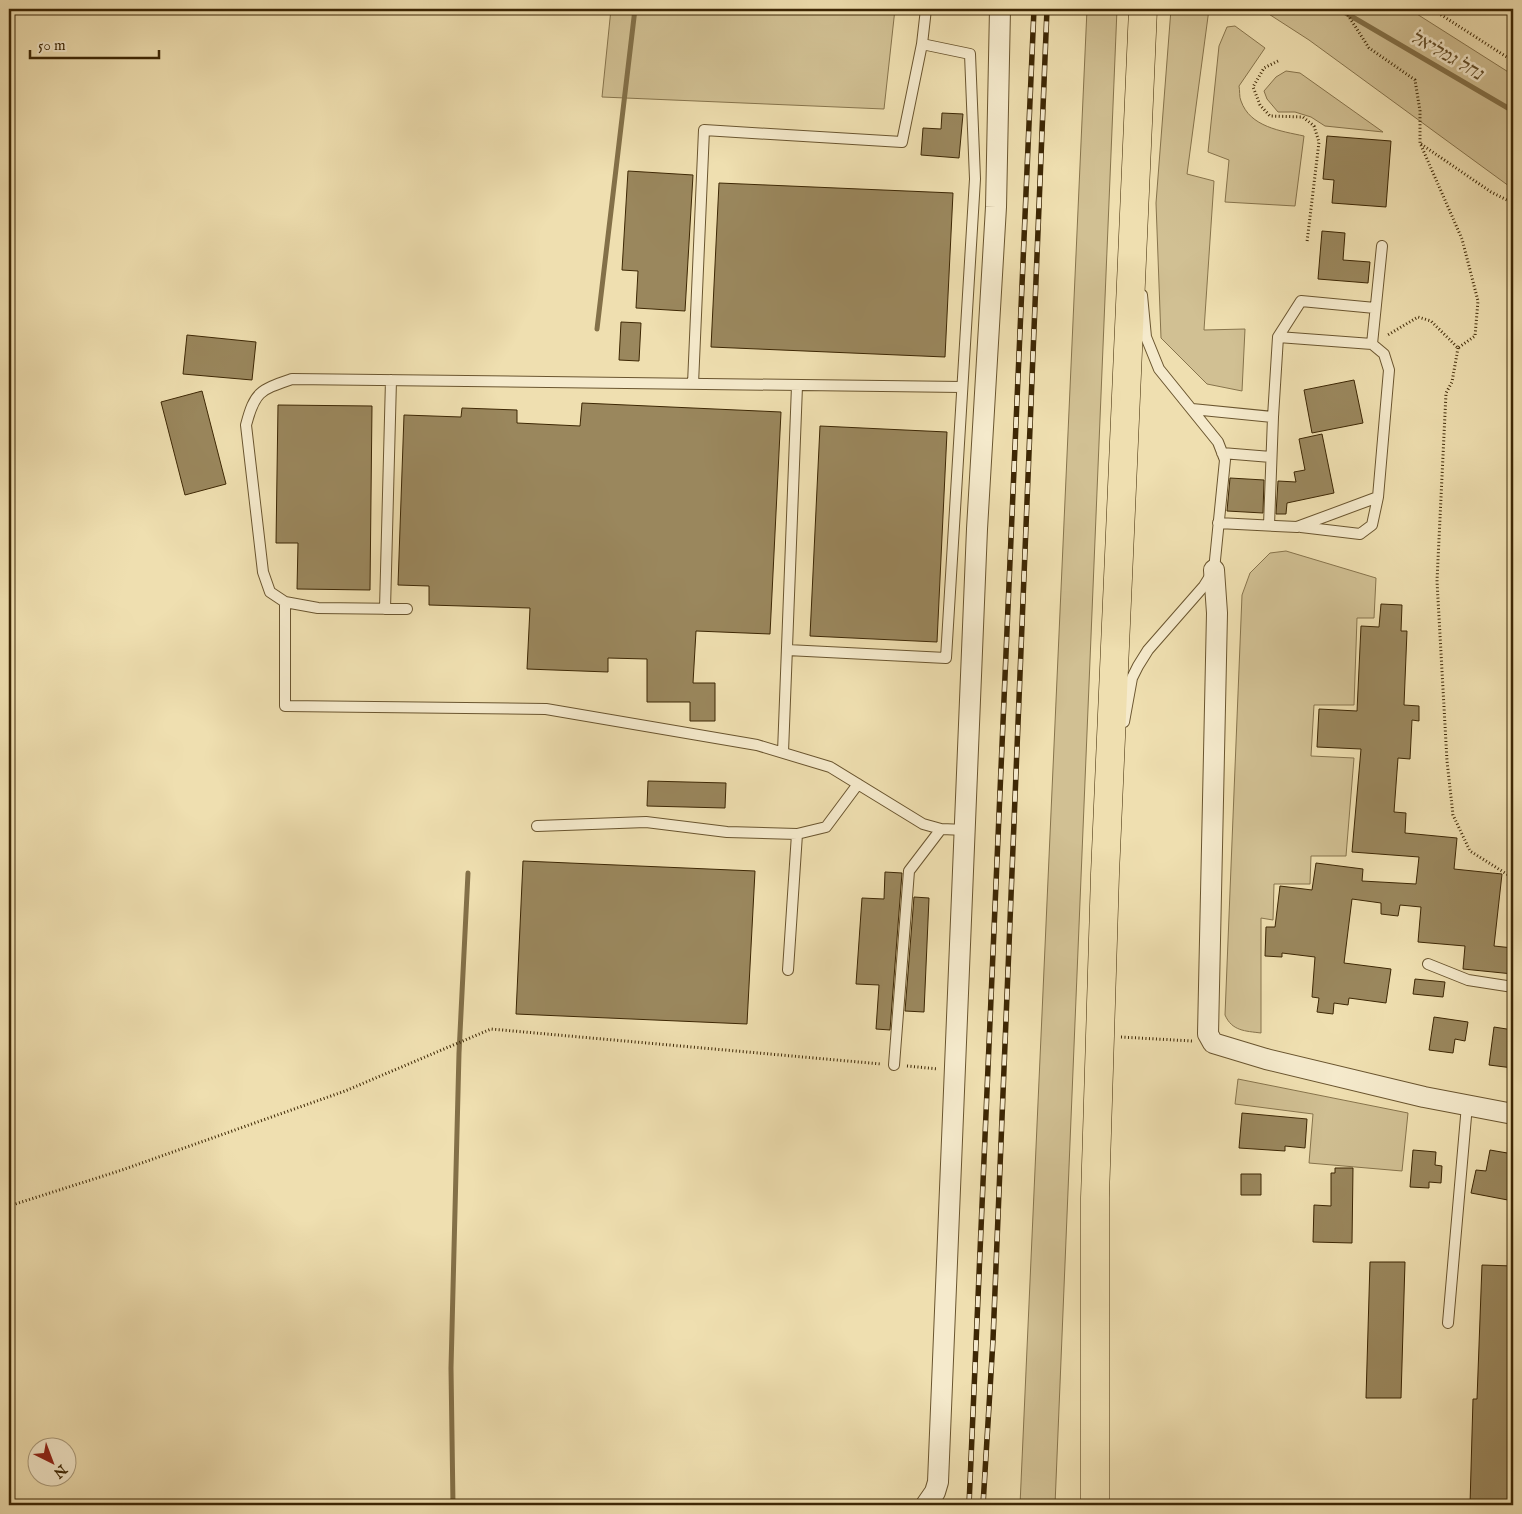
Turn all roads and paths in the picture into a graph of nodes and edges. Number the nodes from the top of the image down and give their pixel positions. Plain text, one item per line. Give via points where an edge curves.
1 (926, 9) edge
2 (1000, 9) edge
3 (1144, 9) edge
4 (1344, 9) edge
5 (1432, 9) edge
6 (922, 44) junction
7 (1278, 61) dead end
8 (1513, 61) edge
9 (1420, 144) junction
10 (1513, 202) edge
11 (1134, 206) junction
12 (1307, 242) dead end
13 (1382, 246) dead end
14 (1375, 308) junction
15 (1278, 337) junction
16 (1372, 344) junction
17 (1458, 348) junction
18 (391, 380) junction
19 (693, 384) junction
20 (797, 386) junction
21 (962, 387) junction
22 (1192, 409) junction
23 (1273, 417) junction
24 (1222, 453) junction
25 (1271, 457) junction
26 (1378, 497) junction
27 (1218, 524) junction
28 (1269, 526) junction
29 (1297, 527) junction
30 (1214, 570) junction
31 (285, 602) junction
32 (385, 609) junction
33 (407, 609) dead end
34 (787, 650) junction
35 (783, 752) junction
36 (858, 784) junction
37 (1108, 804) junction
38 (537, 826) dead end
39 (941, 829) junction
40 (966, 830) junction
41 (798, 834) junction
42 (1513, 878) edge
43 (1428, 964) dead end
44 (788, 970) dead end
45 (1513, 987) edge
46 (1100, 1035) junction
47 (1213, 1043) junction
48 (894, 1065) junction
49 (956, 1071) junction
50 (1467, 1105) junction
51 (1513, 1114) edge
52 (9, 1206) edge
53 (1448, 1324) dead end
54 (926, 1505) edge
55 (1095, 1505) edge

1 - 6 lane
2 - 40 street via 996,206
3 - 11 main road
4 - 9 path via 1369,48 1415,80 1420,111
5 - 8 path
6 - 19 lane via 902,142 704,130
6 - 21 lane via 970,54 975,179
7 - 12 path via 1264,68 1253,87 1260,105 1270,116 1303,117 1314,126 1319,142
9 - 10 path via 1491,192
9 - 17 path via 1462,238 1478,301 1475,336
11 - 22 lane via 1146,337 1159,369
11 - 37 main road
13 - 14 lane
14 - 15 lane via 1301,301
14 - 16 lane
15 - 16 lane
15 - 23 lane
16 - 17 path via 1418,317 1431,321
16 - 26 lane via 1384,354 1389,370
17 - 42 path via 1452,382 1446,393 1437,581 1447,760 1453,814 1470,851
18 - 19 lane
18 - 31 lane via 292,378 266,388 252,402 246,425 263,572 270,592
18 - 32 lane
19 - 20 lane
20 - 21 lane
20 - 34 lane
21 - 34 lane via 946,658
22 - 23 lane
22 - 24 lane via 1218,442
23 - 25 lane
24 - 25 lane
24 - 27 lane via 1225,460
25 - 28 lane
26 - 29 lane
26 - 29 lane via 1372,526 1360,534
27 - 28 lane
27 - 30 lane
28 - 29 lane
30 - 37 lane via 1148,650 1132,678
30 - 47 street via 1217,613 1208,1034
31 - 32 lane via 318,608
31 - 35 lane via 285,706 546,709 757,744
32 - 33 lane
34 - 35 lane
35 - 36 lane via 830,767
36 - 39 lane via 924,824
36 - 41 lane via 826,826
37 - 46 main road
38 - 41 lane via 646,822 727,832
39 - 40 lane
39 - 48 lane via 909,871
40 - 49 street
41 - 44 lane
43 - 45 lane via 1468,980
46 - 47 path
46 - 55 main road via 1094,1198
47 - 50 street via 1266,1059
48 - 49 path
48 - 52 path via 491,1029 345,1090 122,1170
49 - 54 street via 938,1482
50 - 51 street
50 - 53 lane

